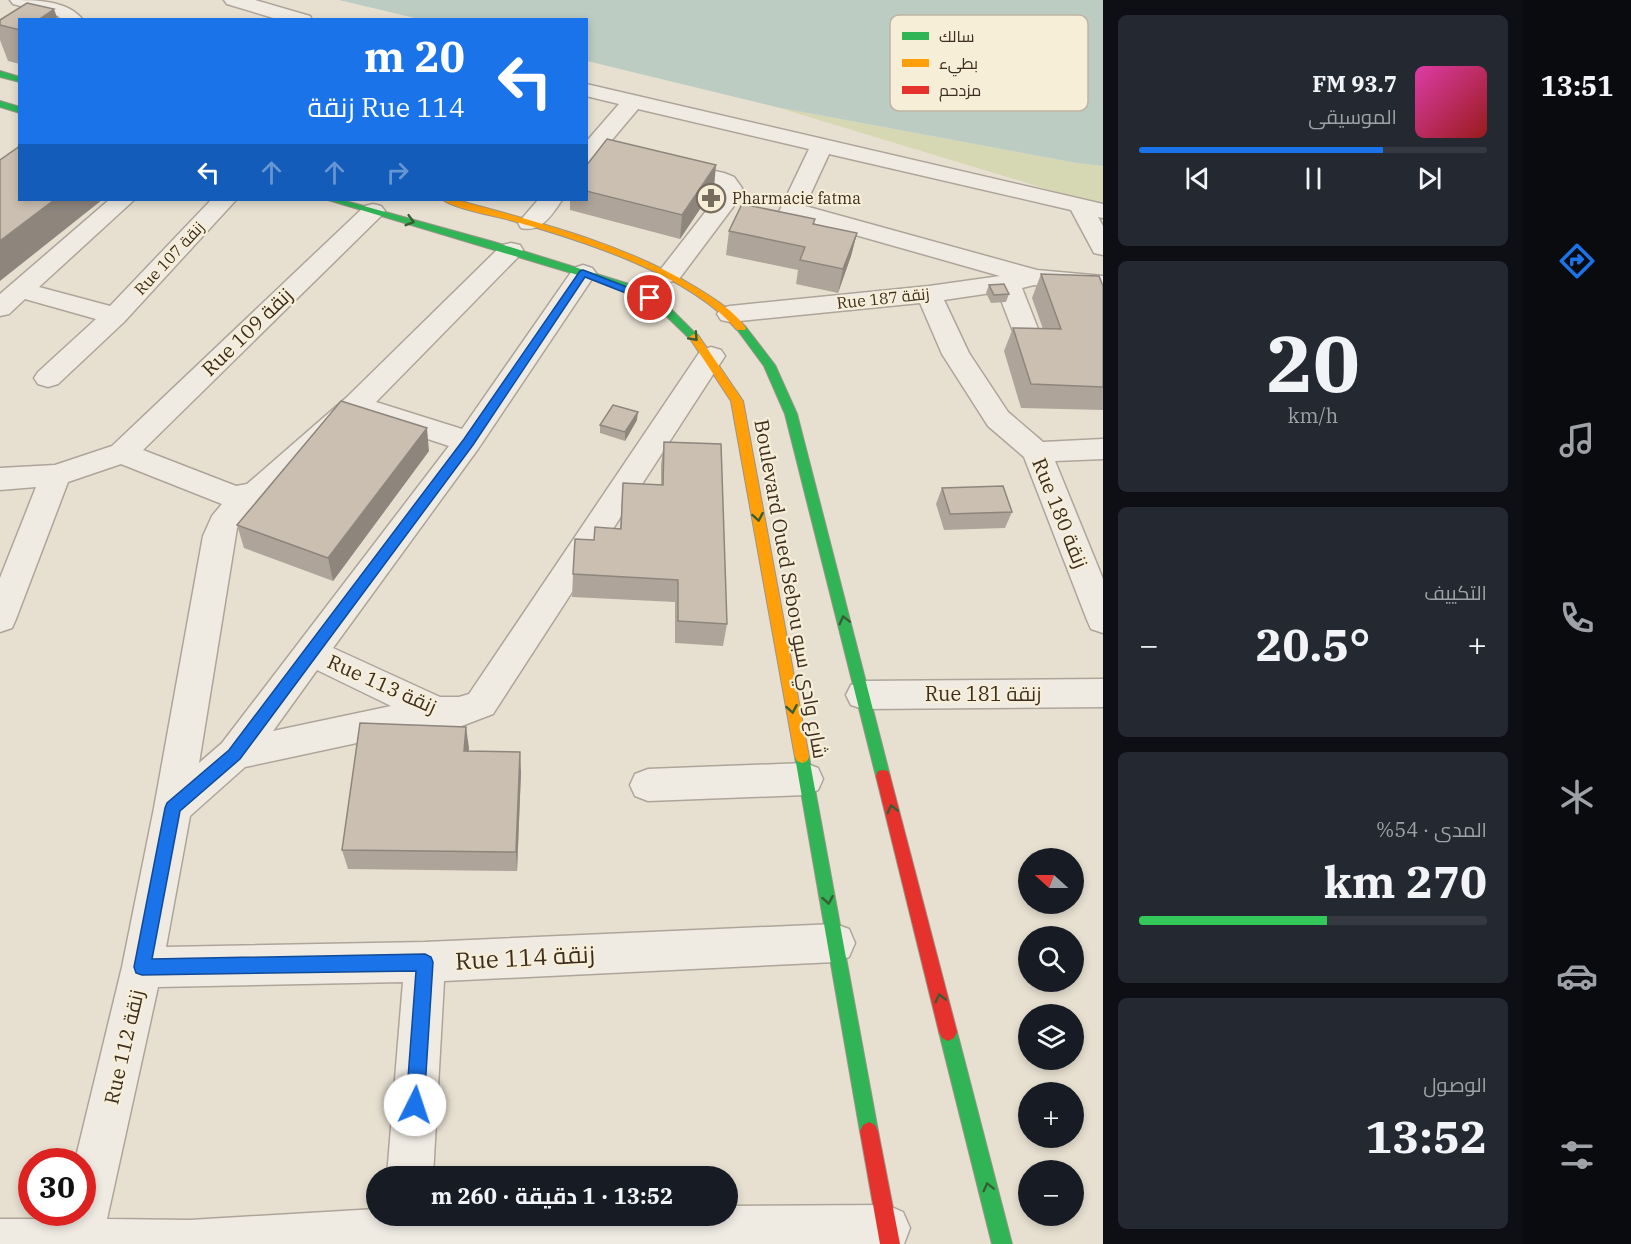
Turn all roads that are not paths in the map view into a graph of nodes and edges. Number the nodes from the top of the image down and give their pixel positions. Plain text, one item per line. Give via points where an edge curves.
1 (20, 0) edge
2 (86, 0) edge
3 (234, 0) edge
4 (263, 15) edge
5 (70, 16) edge
6 (287, 18) edge
7 (0, 74) edge
8 (18, 79) edge
9 (588, 91) edge
10 (632, 102) junction
11 (0, 104) edge
12 (18, 109) edge
13 (821, 146) junction
14 (589, 154) edge
15 (121, 201) edge
16 (223, 201) edge
17 (337, 201) edge
18 (452, 201) edge
19 (549, 201) edge
20 (1092, 208) edge
21 (793, 210) junction
22 (373, 211) junction
23 (739, 213) junction
24 (530, 223) junction
25 (1103, 248) edge
26 (511, 250) junction
27 (583, 273) junction
28 (670, 274) junction
29 (1036, 278) junction
30 (1007, 282) junction
31 (1103, 284) edge
32 (21, 290) junction
33 (929, 294) junction
34 (0, 308) edge
35 (730, 314) junction
36 (115, 316) junction
37 (1029, 339) edge
38 (711, 356) junction
39 (48, 378) dead end
40 (356, 405) junction
41 (468, 442) junction
42 (1103, 449) edge
43 (1037, 452) junction
44 (122, 453) junction
45 (56, 475) junction
46 (0, 479) edge
47 (244, 498) junction
48 (0, 619) edge
49 (1103, 620) edge
50 (310, 652) junction
51 (1103, 693) edge
52 (863, 695) junction
53 (446, 713) junction
54 (235, 754) junction
55 (805, 779) junction
56 (648, 785) dead end
57 (173, 808) junction
58 (836, 943) junction
59 (425, 962) junction
60 (142, 967) junction
61 (411, 1166) edge
62 (374, 1226) edge
63 (518, 1226) edge
64 (889, 1236) edge
65 (0, 1242) edge
66 (79, 1242) junction
67 (190, 1243) edge
68 (1002, 1244) edge

1 - 5 street
2 - 5 street
3 - 4 street
4 - 6 street
7 - 8 street
9 - 10 street
10 - 13 street
10 - 14 street
11 - 12 street
13 - 20 street
13 - 21 street
14 - 23 street via 716,178 730,188
15 - 32 street
16 - 36 street, Rue 107 زنقة
17 - 22 street, Boulevard Oued Sebou شارع وادي سبو
18 - 24 street, Boulevard Oued Sebou شارع وادي سبو
19 - 24 street
20 - 25 street
21 - 23 street via 781,223
21 - 29 street
22 -> 26 street, Boulevard Oued Sebou شارع وادي سبو
22 - 44 street, Rue 109 زنقة
23 - 28 street
24 - 28 street, Boulevard Oued Sebou شارع وادي سبو via 632,256
26 - 27 street, Boulevard Oued Sebou شارع وادي سبو
26 - 40 street, Rue 112 زنقة
27 -> 38 street, Boulevard Oued Sebou شارع وادي سبو via 650,298 679,321
27 - 41 street
28 - 35 street, Boulevard Oued Sebou شارع وادي سبو
29 - 30 street, Rue 187 زنقة
29 - 31 street
30 - 33 street, Rue 187 زنقة
30 - 37 street
32 - 34 street
32 - 36 street
33 - 35 street, Rue 187 زنقة
33 - 43 street, Rue 180 زنقة via 956,354 998,419
52 -> 35 street, Boulevard Oued Sebou شارع وادي سبو via 791,414 769,364
36 - 39 street, Rue 107 زنقة
38 - 53 street via 481,704 469,711
38 -> 55 street, Boulevard Oued Sebou شارع وادي سبو via 737,402
40 - 41 street
40 - 47 street, Rue 112 زنقة via 255,494
41 - 50 street
42 - 43 street
43 - 49 street, Rue 180 زنقة
44 - 45 street
44 - 47 street
45 - 46 street
45 - 48 street
47 - 57 street, Rue 112 زنقة via 223,524 219,536
50 - 53 street, Rue 113 زنقة
50 - 54 street
51 - 52 street, Rue 181 زنقة
68 -> 52 street, Boulevard Oued Sebou شارع وادي سبو
53 - 54 street
54 - 57 street
55 - 56 street
55 -> 58 street, Boulevard Oued Sebou شارع وادي سبو
57 - 60 street, Rue 112 زنقة
58 - 59 street, Rue 114 زنقة
58 - 64 street, Boulevard Oued Sebou شارع وادي سبو
59 - 60 street, Rue 114 زنقة
59 - 61 street
60 - 66 street, Rue 112 زنقة
62 - 67 street
63 - 64 street
65 - 66 street
66 - 67 street

